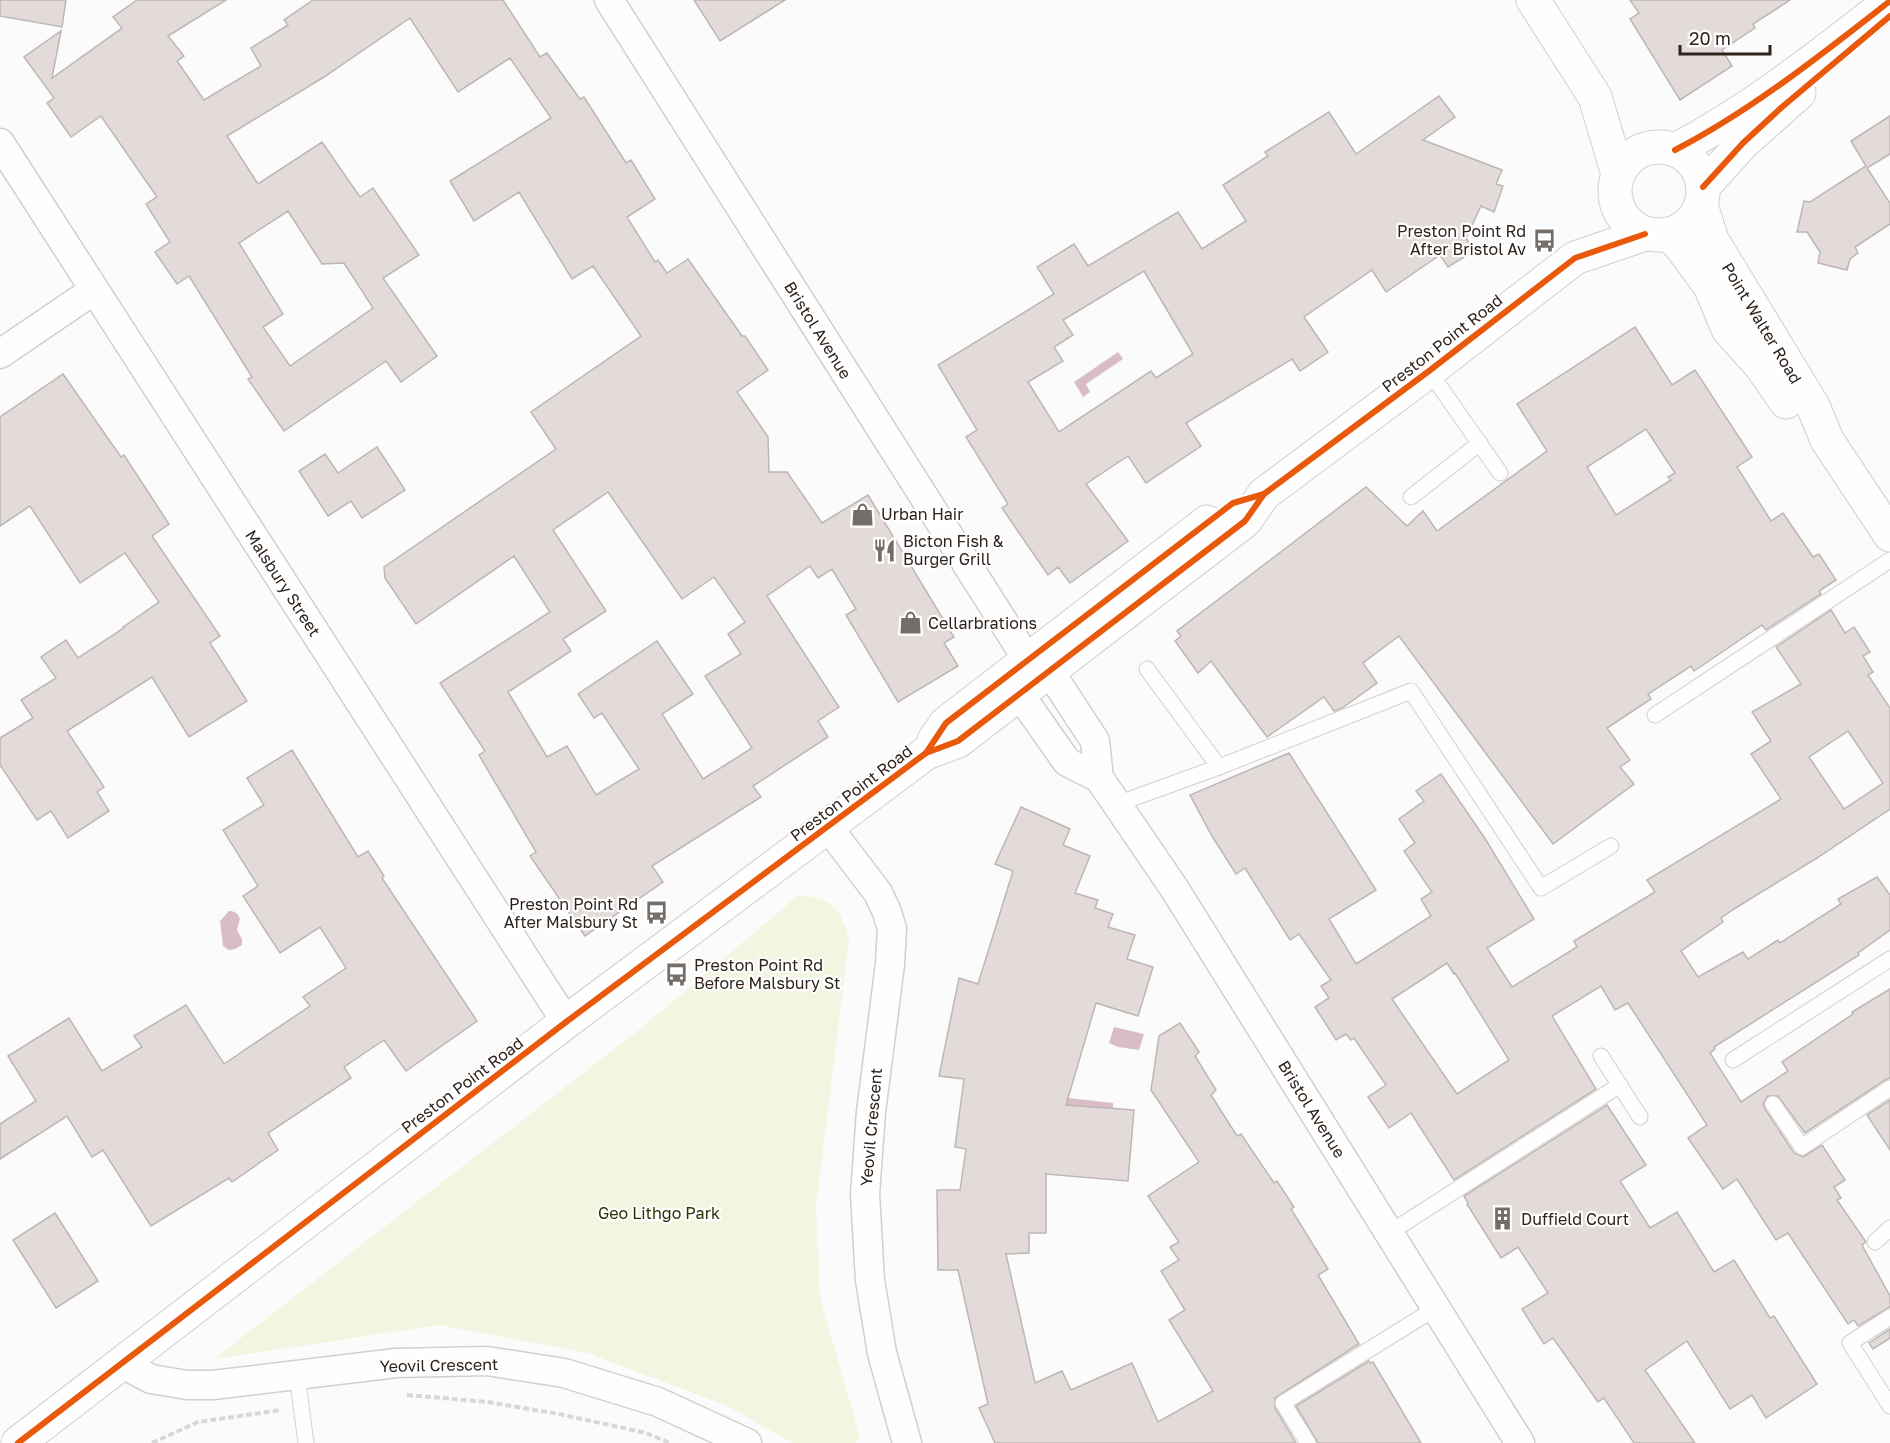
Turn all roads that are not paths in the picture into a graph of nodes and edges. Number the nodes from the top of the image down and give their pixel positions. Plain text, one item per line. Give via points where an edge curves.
1 (609, 0) edge
2 (1533, 0) edge
3 (1890, 1) edge
4 (1890, 16) edge
5 (1595, 97) junction
6 (0, 143) edge
7 (1664, 148) junction
8 (1616, 184) junction
9 (1702, 196) junction
10 (1656, 235) junction
11 (1575, 258) junction
12 (94, 290) junction
13 (0, 354) edge
14 (1429, 371) junction
15 (1827, 440) junction
16 (1480, 442) junction
17 (1500, 472) dead end
18 (1411, 497) dead end
19 (1890, 535) edge
20 (1890, 560) edge
21 (1039, 666) junction
22 (1147, 669) dead end
23 (1020, 695) junction
24 (1655, 715) dead end
25 (926, 753) junction
26 (1219, 767) junction
27 (1099, 778) junction
28 (1116, 804) junction
29 (828, 827) junction
30 (1611, 846) dead end
31 (1890, 958) edge
32 (566, 1022) junction
33 (1601, 1056) dead end
34 (1733, 1060) dead end
35 (1620, 1085) junction
36 (1890, 1088) edge
37 (1773, 1104) dead end
38 (1640, 1117) dead end
39 (1890, 1228) edge
40 (1389, 1233) junction
41 (1875, 1242) dead end
42 (1436, 1308) junction
43 (1890, 1317) edge
44 (121, 1363) junction
45 (297, 1375) junction
46 (1890, 1406) edge
47 (18, 1443) edge
48 (306, 1443) edge
49 (747, 1443) edge
50 (907, 1443) edge
51 (1308, 1443) edge
52 (1520, 1443) edge

1 - 21 street, Bristol Avenue via 1008,631
2 - 5 main road, Point Walter Road
3 - 7 main road via 1747,108 1706,133
4 - 9 main road via 1743,143
5 - 7 main road, Point Walter Road
5 - 8 main road, Point Walter Road
6 - 12 street, Malsbury Street
7 - 8 main road via 1632,155 1624,163
7 - 9 main road, Point Walter Road via 1686,156 1694,164 1700,175
8 - 10 main road, Point Walter Road via 1617,208 1624,220
8 - 11 main road, Preston Point Road
9 - 10 main road via 1688,225 1677,232
9 - 15 main road, Point Walter Road via 1712,240 1814,406
10 - 11 main road, Preston Point Road
10 - 15 main road, Point Walter Road via 1671,237 1679,244 1710,286 1736,340 1761,366 1795,414
11 - 14 main road, Preston Point Road
12 - 13 street
12 - 32 street, Malsbury Street
14 - 16 lane
14 - 21 main road, Preston Point Road via 1264,494 1245,522
15 - 19 main road, Point Walter Road
16 - 17 lane
16 - 18 lane
20 - 24 lane
21 - 23 main road, Preston Point Road
21 - 25 main road, Preston Point Road via 946,723
21 - 27 street, Bristol Avenue via 1095,741
22 - 26 lane
23 - 25 main road, Preston Point Road via 958,741
23 - 27 street via 1067,762
25 - 29 main road, Preston Point Road
26 - 28 lane
26 - 30 lane via 1411,692 1541,888
27 - 28 street, Bristol Avenue
28 - 40 street, Bristol Avenue via 1174,888
29 - 32 main road, Preston Point Road
29 - 50 street, Yeovil Crescent via 878,893 892,929 871,1112 866,1194 870,1280 882,1353
31 - 34 lane
32 - 44 main road, Preston Point Road
33 - 35 lane
35 - 38 lane
35 - 40 lane
36 - 37 lane via 1802,1148
39 - 41 lane
40 - 42 street, Bristol Avenue
42 - 51 lane via 1283,1403
42 - 52 street, Bristol Avenue
43 - 46 lane via 1850,1343
44 - 45 street, Yeovil Crescent via 151,1379 187,1385
44 - 47 main road, Preston Point Road
45 - 48 lane
45 - 49 street, Yeovil Crescent via 396,1363 488,1361 537,1368 658,1402

